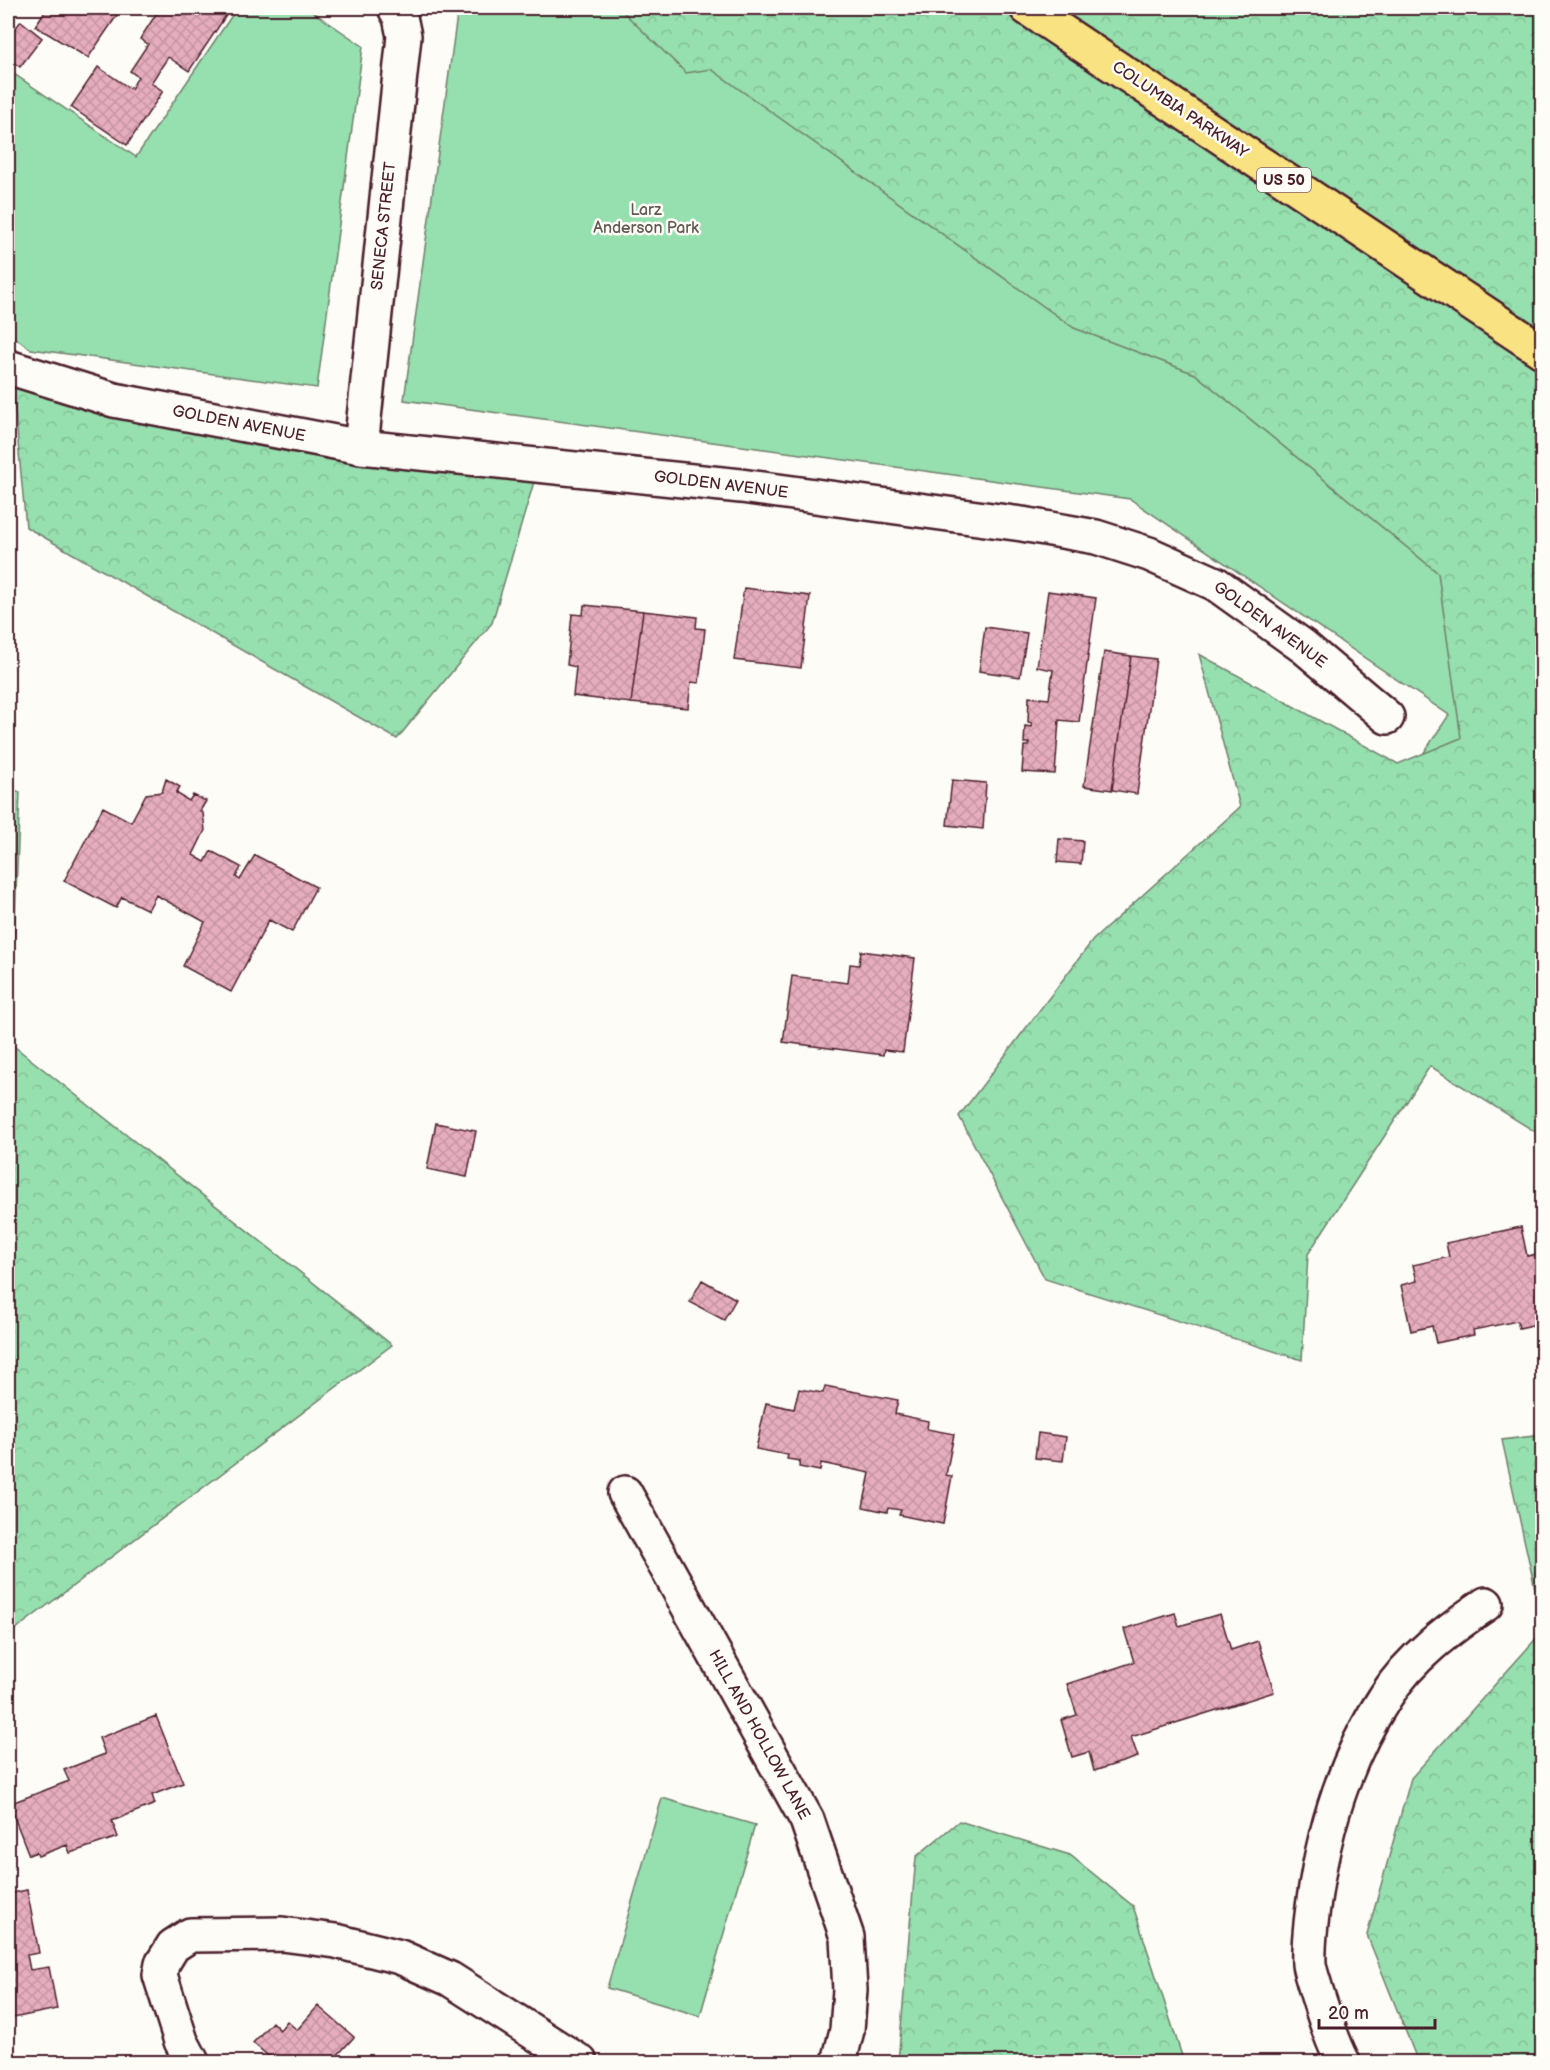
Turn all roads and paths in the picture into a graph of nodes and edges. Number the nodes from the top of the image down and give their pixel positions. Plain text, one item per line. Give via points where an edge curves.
1 (395, 8) edge
2 (1027, 8) edge
3 (1542, 351) edge
4 (8, 367) edge
5 (361, 447) junction
6 (1387, 717) dead end
7 (625, 1493) dead end
8 (1486, 1604) dead end
9 (192, 2062) edge
10 (580, 2062) edge
11 (839, 2062) edge
12 (1343, 2062) edge

1 - 5 street, SENECA STREET via 404,36
2 - 3 highway, COLUMBIA PARKWAY / US 50
4 - 5 street, GOLDEN AVENUE via 114,400
5 - 6 street, GOLDEN AVENUE via 741,486 1096,537 1149,554 1216,584 1304,647
7 - 11 street, HILL AND HOLLOW LANE via 807,1820 847,1937 850,1990 847,2030
8 - 12 street via 1446,1631 1386,1695 1339,1791 1320,1859 1309,1966 1330,2036
9 - 10 street via 181,2041 160,1975 173,1946 190,1935 282,1934 336,1941 400,1957 450,1979

